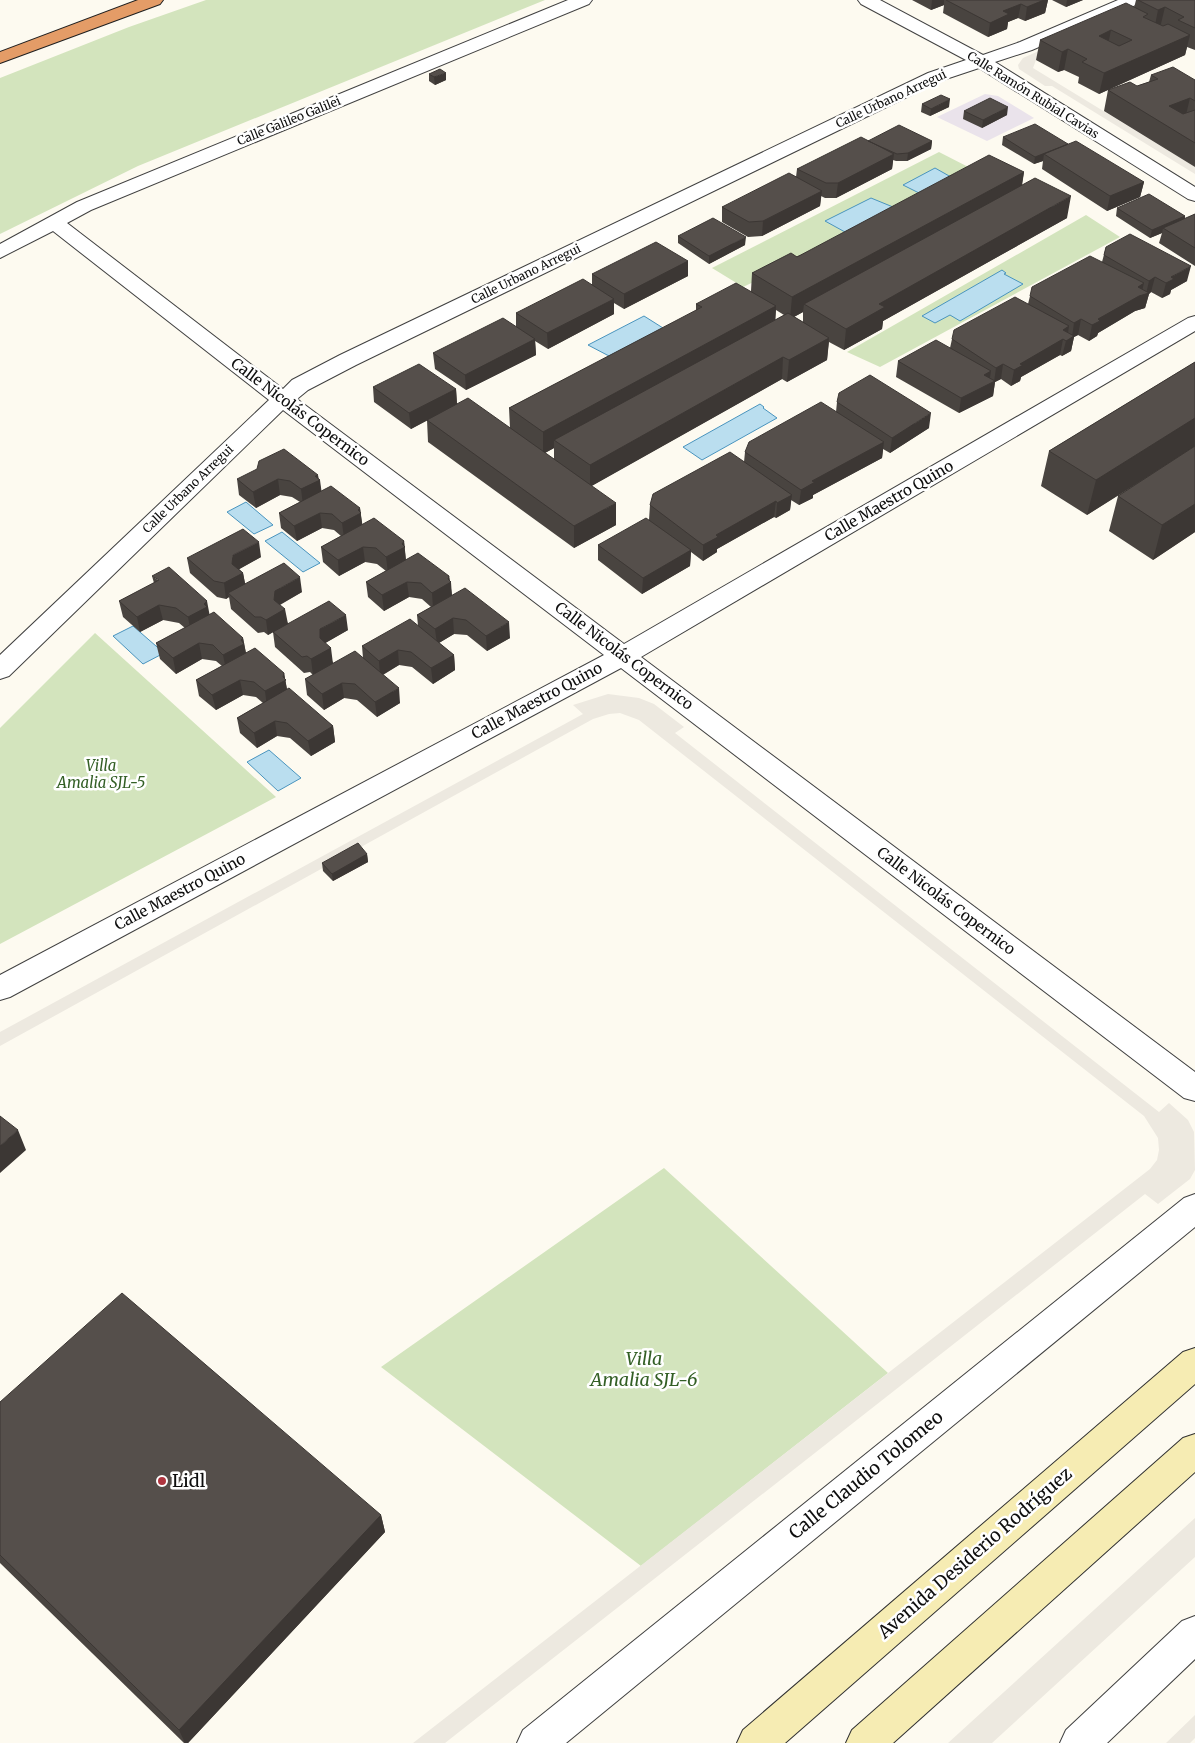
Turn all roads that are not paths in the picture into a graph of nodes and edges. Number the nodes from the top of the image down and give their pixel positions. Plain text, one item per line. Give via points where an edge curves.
1 (154, 0) edge
2 (583, 0) edge
3 (867, 0) edge
4 (1132, 0) edge
5 (0, 58) edge
6 (980, 61) junction
7 (1195, 195) edge
8 (53, 222) junction
9 (0, 252) edge
10 (1195, 322) edge
11 (283, 399) junction
12 (623, 656) junction
13 (0, 670) edge
14 (0, 989) edge
15 (1195, 1089) edge
16 (1195, 1208) edge
17 (1195, 1363) edge
18 (1195, 1450) edge
19 (1195, 1634) edge
20 (536, 1743) edge
21 (756, 1743) edge
22 (865, 1743) edge
23 (1079, 1743) edge

1 - 5 highway
2 - 8 street, Calle Galileo Galilei via 84,206
3 - 6 street, Calle Ramón Rubial Cavias
4 - 6 street, Calle Urbano Arregui via 1026,46
6 - 7 street, Calle Ramón Rubial Cavias
6 - 11 street, Calle Urbano Arregui via 934,77 357,356 300,385
8 - 9 street, Calle Galileo Galilei
8 - 11 street, Calle Nicolás Copernico
10 - 12 street, Calle Maestro Quino
11 - 12 street, Calle Nicolás Copernico
11 - 13 street, Calle Urbano Arregui
12 - 14 street, Calle Maestro Quino
12 - 15 street, Calle Nicolás Copernico
16 - 20 street, Calle Claudio Tolomeo
17 - 21 street, Avenida Desiderio Rodríguez
18 - 22 street
19 - 23 street

